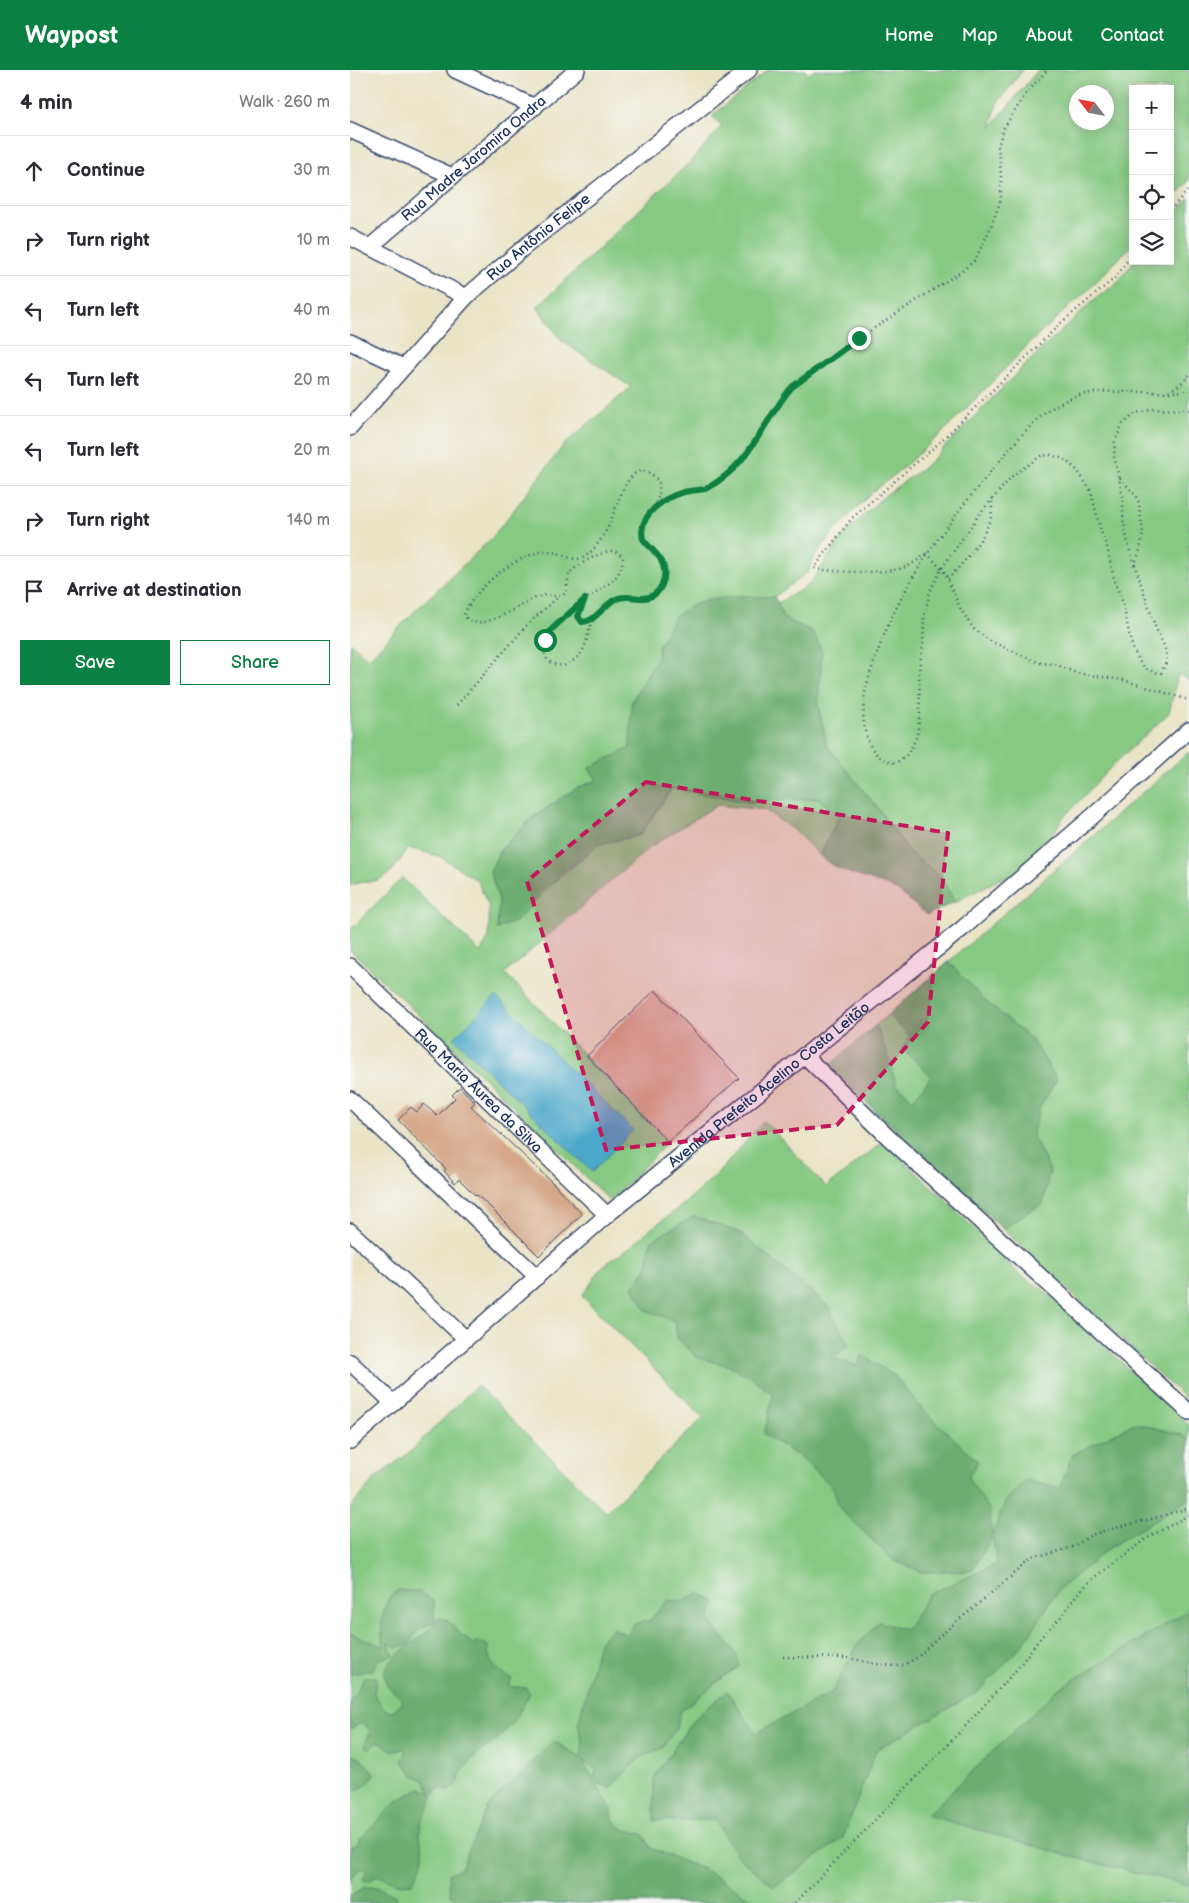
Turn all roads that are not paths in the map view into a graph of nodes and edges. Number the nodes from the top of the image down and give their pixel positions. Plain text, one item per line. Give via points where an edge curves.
1 (455, 70) edge
2 (576, 70) edge
3 (749, 70) edge
4 (535, 107) junction
5 (350, 130) edge
6 (452, 176) junction
7 (350, 237) edge
8 (371, 246) junction
9 (466, 297) junction
10 (350, 342) edge
11 (403, 367) junction
12 (350, 428) edge
13 (1189, 730) edge
14 (350, 966) edge
15 (804, 1055) junction
16 (350, 1098) edge
17 (607, 1215) junction
18 (350, 1231) edge
19 (537, 1277) junction
20 (466, 1339) junction
21 (350, 1362) edge
22 (393, 1403) junction
23 (1189, 1412) edge
24 (350, 1441) edge

1 - 4 street
2 - 4 street, Rua Madre Jaromira Ondra
3 - 9 street, Rua Antônio Felipe via 528,244
4 - 6 street, Rua Madre Jaromira Ondra
5 - 6 street
6 - 8 street, Rua Madre Jaromira Ondra
7 - 8 street
8 - 9 street
9 - 11 street, Rua Antônio Felipe
10 - 11 street
11 - 12 street, Rua Antônio Felipe
13 - 15 street, Avenida Prefeito Acelino Costa Leitão via 964,928
14 - 17 street, Rua Maria Áurea da Silva
15 - 17 street, Avenida Prefeito Acelino Costa Leitão
15 - 23 street via 889,1138
16 - 19 street
17 - 19 street, Avenida Prefeito Acelino Costa Leitão
18 - 20 street
19 - 20 street, Avenida Prefeito Acelino Costa Leitão
20 - 22 street, Avenida Prefeito Acelino Costa Leitão
21 - 22 street
22 - 24 street, Avenida Prefeito Acelino Costa Leitão

